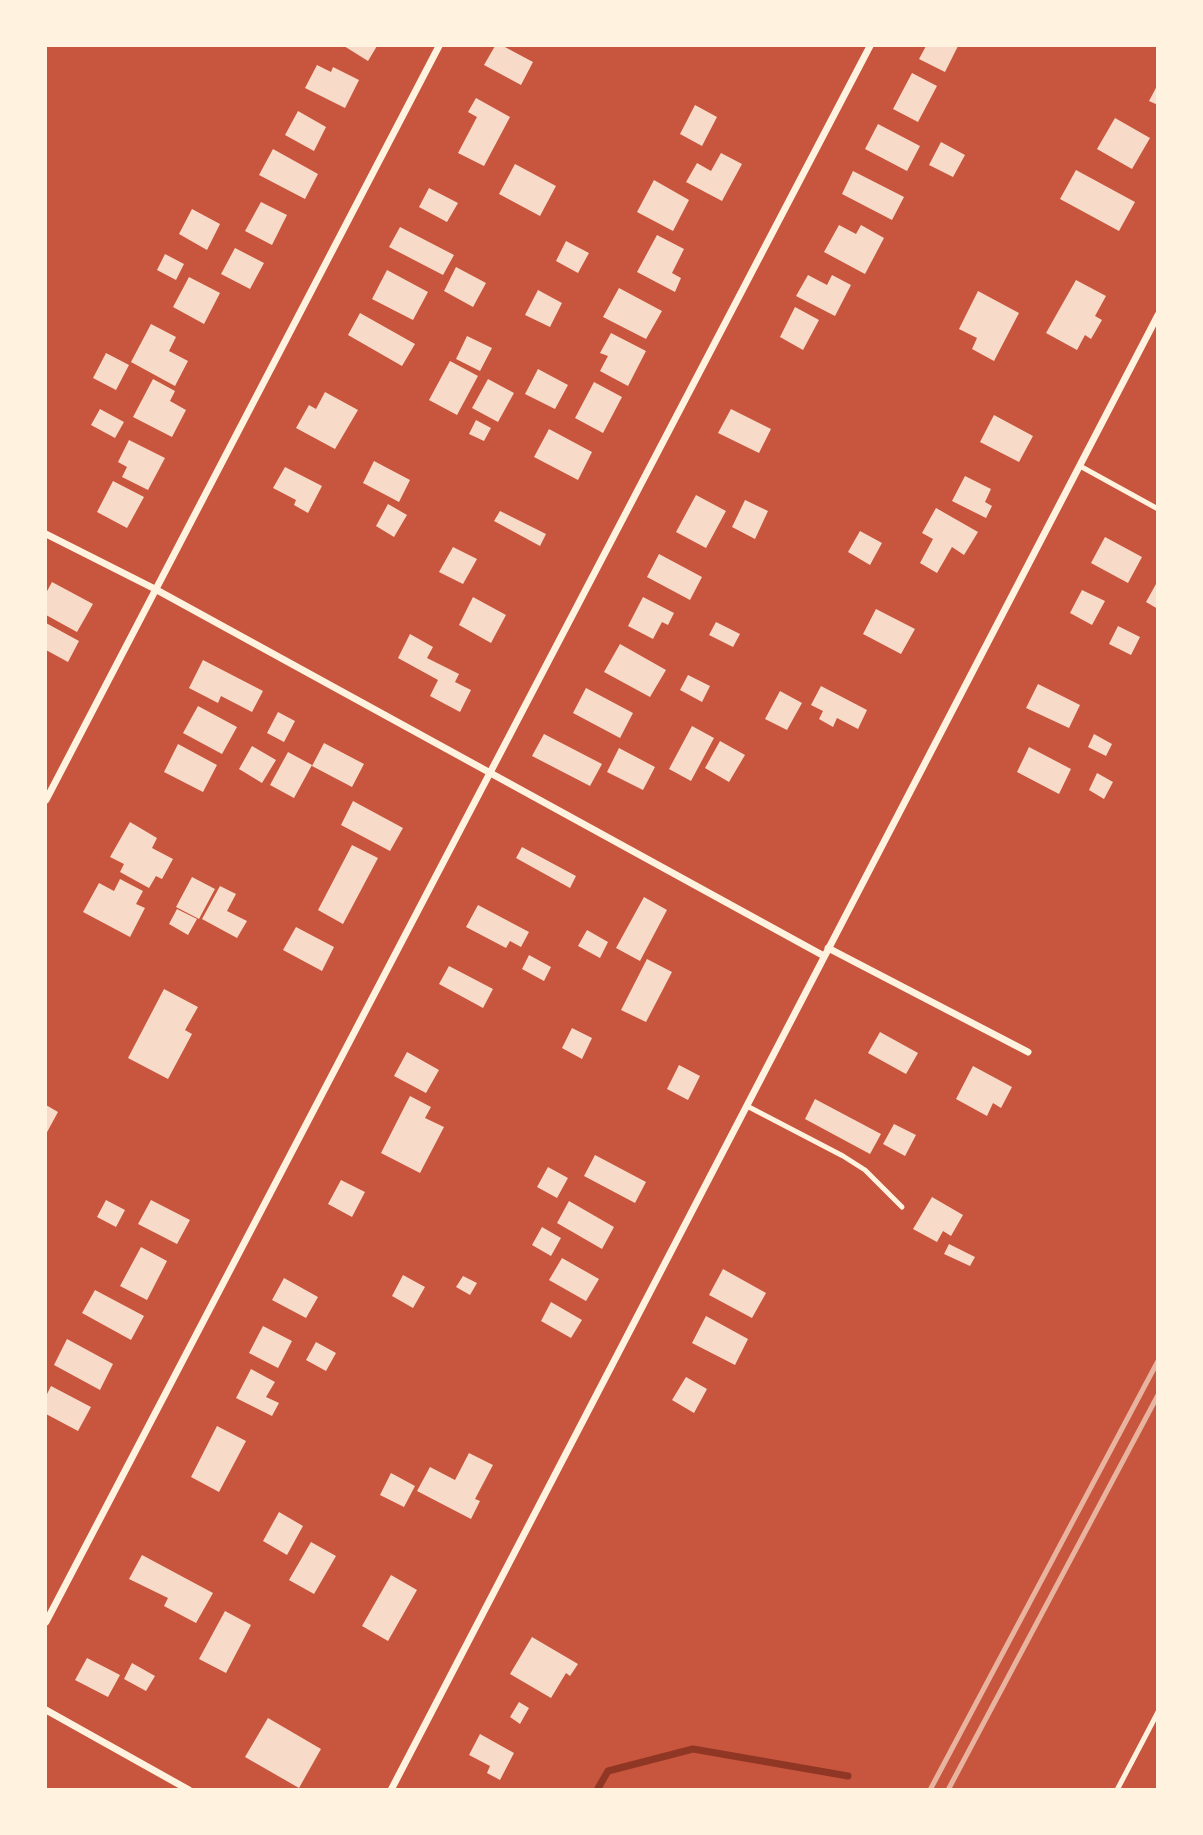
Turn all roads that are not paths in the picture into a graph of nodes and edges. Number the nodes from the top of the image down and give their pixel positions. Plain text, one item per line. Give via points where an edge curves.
1 (439, 46) edge
2 (870, 46) edge
3 (1157, 316) edge
4 (1080, 466) junction
5 (1157, 509) edge
6 (46, 534) edge
7 (155, 589) junction
8 (488, 771) junction
9 (46, 800) edge
10 (826, 952) junction
11 (1028, 1052) dead end
12 (747, 1105) junction
13 (902, 1207) dead end
14 (46, 1622) edge
15 (46, 1710) edge
16 (1157, 1712) edge
17 (189, 1790) edge
18 (391, 1790) edge
19 (1117, 1790) edge

1 - 7 street
2 - 8 street
3 - 4 street
4 - 5 lane
4 - 10 street
6 - 7 street
7 - 8 street
7 - 9 street
8 - 10 street
8 - 14 street
10 - 11 street
10 - 12 street
12 - 13 lane via 844,1156
12 - 18 street
15 - 17 street
16 - 19 lane

